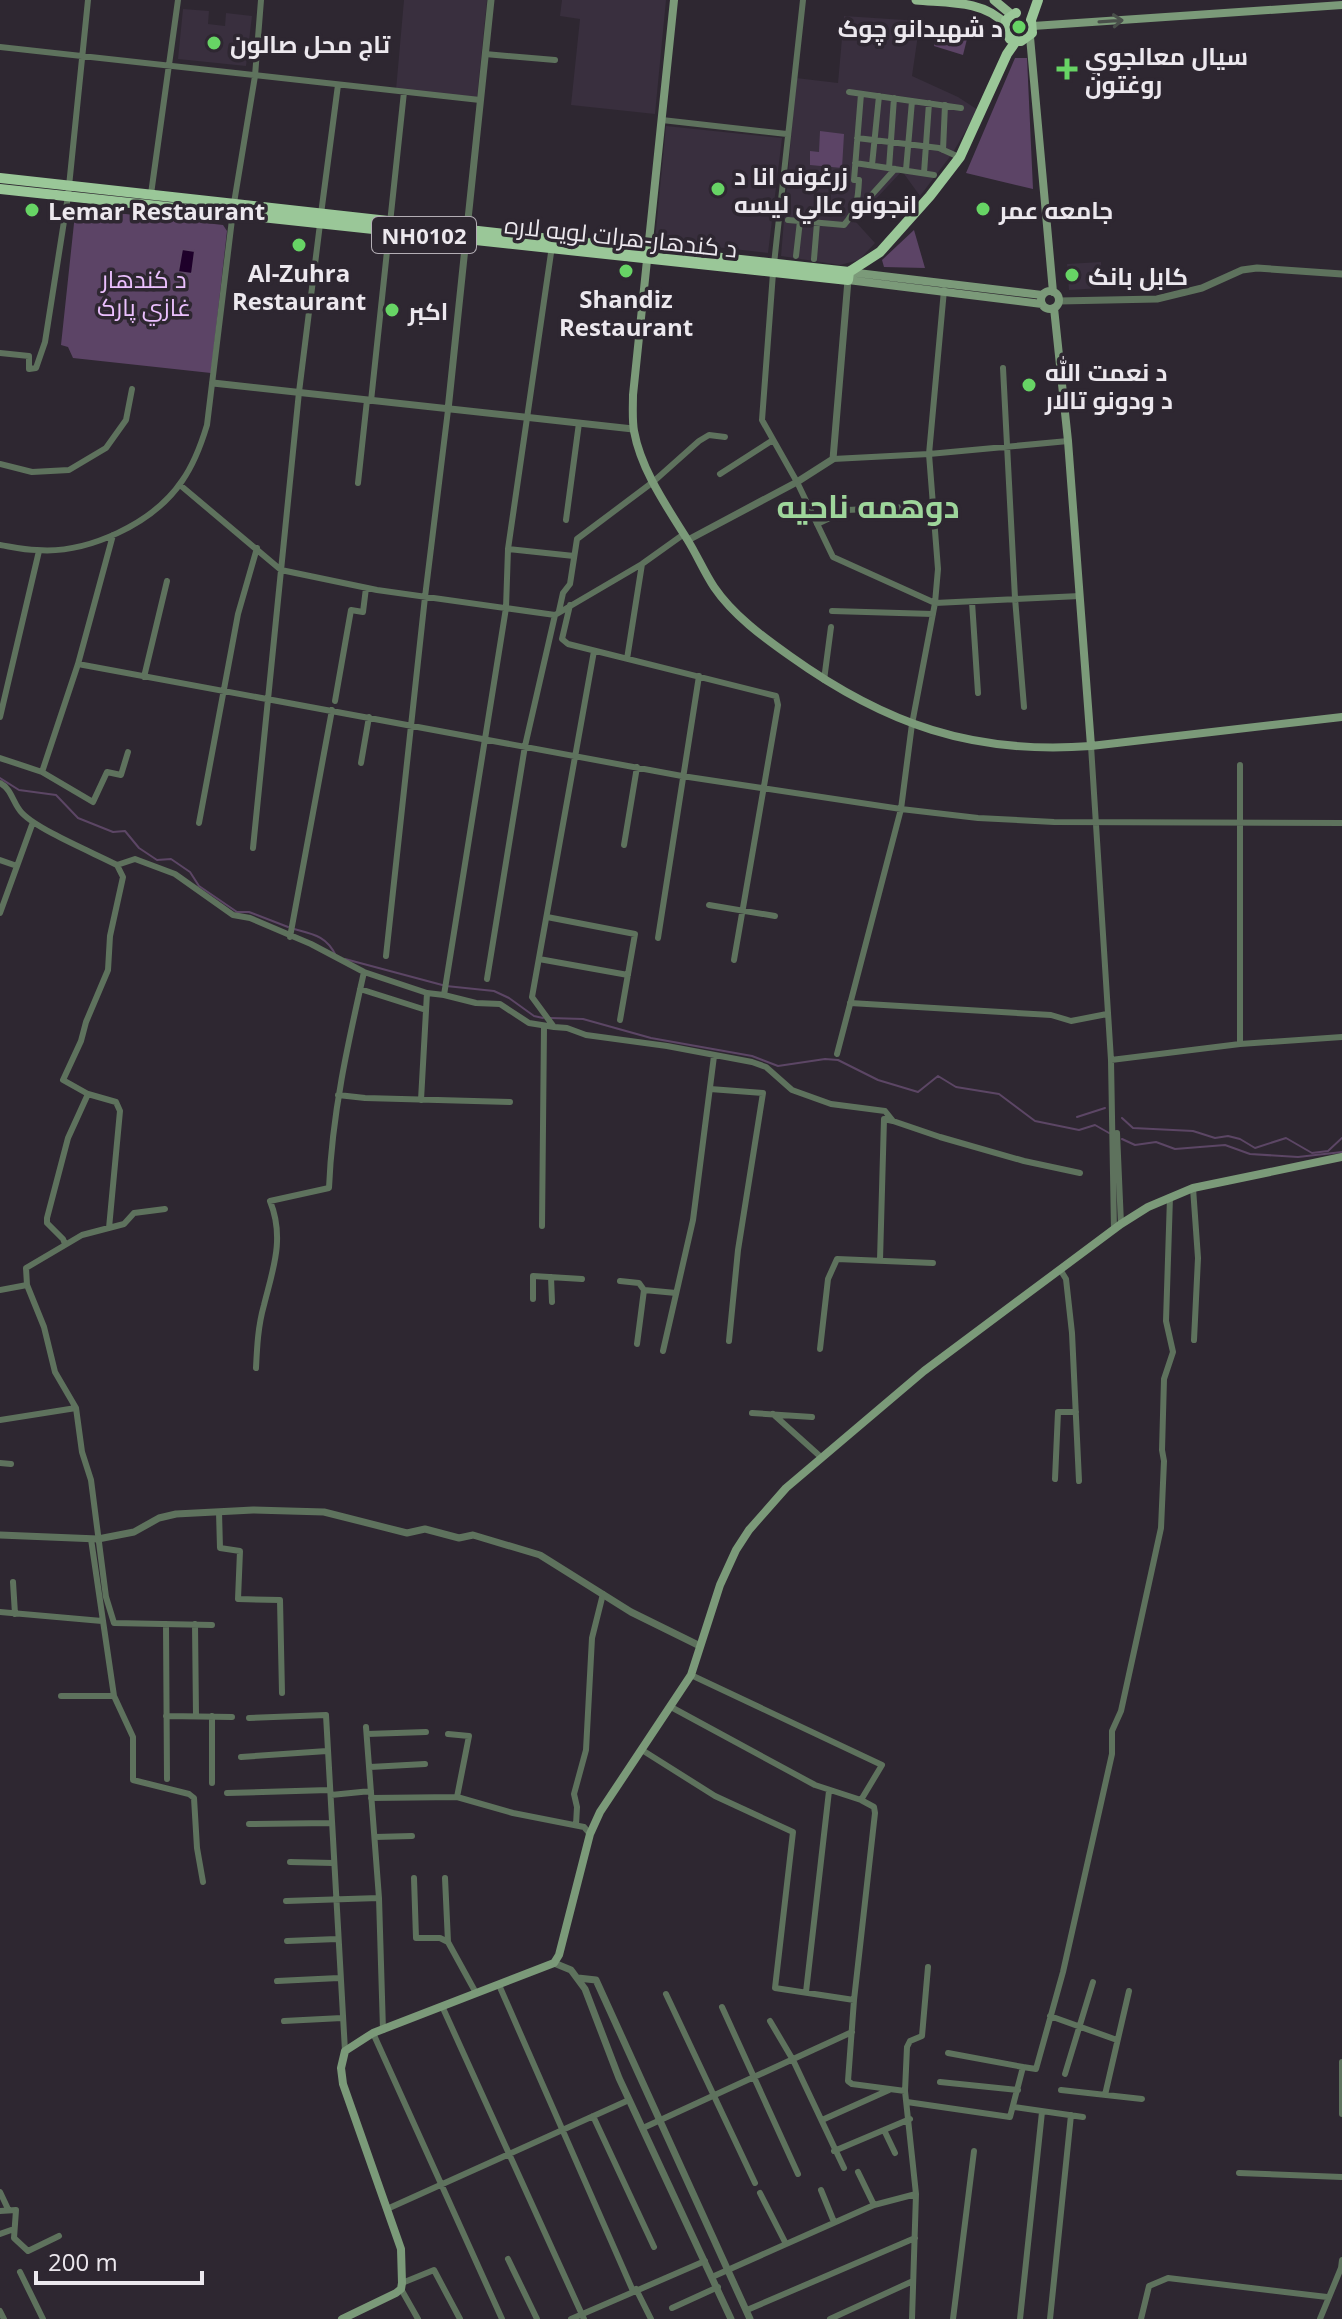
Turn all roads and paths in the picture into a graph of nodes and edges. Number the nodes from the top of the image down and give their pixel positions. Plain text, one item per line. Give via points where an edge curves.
1 (88, 0) edge
2 (178, 0) edge
3 (261, 0) edge
4 (491, 0) edge
5 (674, 0) edge
6 (803, 0) edge
7 (916, 0) edge
8 (994, 0) edge
9 (1038, 0) edge
10 (1342, 5) edge
11 (1013, 14) junction
12 (1031, 27) junction
13 (1016, 41) junction
14 (0, 47) edge
15 (485, 54) junction
16 (82, 56) junction
17 (555, 60) dead end
18 (170, 66) junction
19 (255, 76) junction
20 (338, 85) junction
21 (404, 92) junction
22 (849, 92) dead end
23 (861, 94) junction
24 (879, 96) junction
25 (894, 98) junction
26 (480, 100) junction
27 (912, 101) junction
28 (929, 103) junction
29 (945, 105) junction
30 (961, 108) dead end
31 (662, 120) junction
32 (787, 134) junction
33 (857, 138) junction
34 (874, 140) junction
35 (891, 142) junction
36 (908, 144) junction
37 (925, 146) junction
38 (943, 150) junction
39 (960, 157) junction
40 (855, 163) junction
41 (872, 165) junction
42 (892, 168) junction
43 (906, 170) junction
44 (924, 173) junction
45 (934, 175) dead end
46 (0, 178) edge
47 (0, 189) edge
48 (69, 191) junction
49 (150, 200) junction
50 (233, 209) junction
51 (859, 209) dead end
52 (322, 218) junction
53 (788, 220) dead end
54 (800, 221) junction
55 (817, 223) junction
56 (390, 227) junction
57 (466, 235) junction
58 (552, 244) junction
59 (648, 255) junction
60 (796, 256) dead end
61 (814, 259) dead end
62 (773, 268) junction
63 (1342, 274) edge
64 (848, 276) junction
65 (944, 287) junction
66 (1053, 292) junction
67 (1042, 300) junction
68 (1056, 304) junction
69 (0, 353) edge
70 (1003, 368) dead end
71 (213, 383) junction
72 (132, 389) dead end
73 (299, 392) junction
74 (369, 400) junction
75 (448, 410) junction
76 (527, 417) junction
77 (579, 423) junction
78 (633, 429) junction
79 (725, 437) dead end
80 (773, 440) junction
81 (1068, 441) junction
82 (1005, 447) junction
83 (929, 454) junction
84 (833, 459) junction
85 (0, 464) edge
86 (720, 474) dead end
87 (653, 482) junction
88 (797, 482) junction
89 (358, 483) dead end
90 (180, 485) junction
91 (931, 506) junction
92 (566, 520) dead end
93 (817, 524) junction
94 (113, 535) junction
95 (686, 537) junction
96 (0, 545) edge
97 (257, 548) junction
98 (508, 549) junction
99 (39, 551) junction
100 (574, 556) junction
101 (642, 564) junction
102 (281, 570) junction
103 (167, 581) dead end
104 (366, 588) junction
105 (1080, 596) junction
106 (425, 597) junction
107 (1015, 598) junction
108 (972, 602) junction
109 (935, 603) junction
110 (570, 605) junction
111 (506, 608) junction
112 (832, 611) dead end
113 (557, 614) junction
114 (933, 614) junction
115 (831, 627) dead end
116 (594, 651) junction
117 (627, 659) junction
118 (78, 664) junction
119 (699, 676) junction
120 (144, 677) junction
121 (824, 680) junction
122 (223, 691) junction
123 (978, 693) dead end
124 (266, 699) junction
125 (335, 701) dead end
126 (1024, 707) dead end
127 (332, 710) junction
128 (0, 717) edge
129 (369, 717) junction
130 (1342, 717) edge
131 (912, 724) junction
132 (410, 725) junction
133 (485, 739) junction
134 (525, 746) junction
135 (1091, 746) junction
136 (128, 752) dead end
137 (576, 755) junction
138 (0, 758) edge
139 (361, 763) dead end
140 (1240, 765) dead end
141 (637, 767) junction
142 (42, 772) junction
143 (682, 776) junction
144 (0, 783) edge
145 (764, 787) junction
146 (901, 809) junction
147 (33, 822) junction
148 (199, 823) dead end
149 (1096, 823) junction
150 (1241, 823) junction
151 (1342, 823) edge
152 (624, 845) dead end
153 (253, 848) dead end
154 (0, 860) edge
155 (117, 865) junction
156 (17, 866) junction
157 (2, 899) edge
158 (709, 905) dead end
159 (743, 911) junction
160 (0, 913) edge
161 (775, 916) dead end
162 (547, 917) junction
163 (291, 931) junction
164 (658, 938) dead end
165 (386, 956) dead end
166 (539, 959) junction
167 (734, 960) dead end
168 (364, 972) junction
169 (628, 975) junction
170 (487, 979) dead end
171 (360, 989) junction
172 (427, 993) junction
173 (444, 995) junction
174 (850, 1003) junction
175 (426, 1010) junction
176 (1107, 1014) junction
177 (620, 1020) dead end
178 (550, 1026) junction
179 (1342, 1037) edge
180 (1240, 1044) junction
181 (837, 1054) dead end
182 (714, 1056) junction
183 (1111, 1060) junction
184 (710, 1089) junction
185 (88, 1094) junction
186 (338, 1095) junction
187 (421, 1100) junction
188 (510, 1102) dead end
189 (893, 1121) junction
190 (1342, 1157) edge
191 (1080, 1173) dead end
192 (1193, 1188) junction
193 (1170, 1197) junction
194 (165, 1209) dead end
195 (542, 1226) dead end
196 (109, 1228) junction
197 (1117, 1228) junction
198 (65, 1244) junction
199 (880, 1260) junction
200 (933, 1263) dead end
201 (1061, 1271) junction
202 (551, 1277) junction
203 (582, 1279) dead end
204 (620, 1281) dead end
205 (27, 1285) junction
206 (0, 1290) edge
207 (644, 1290) junction
208 (676, 1293) junction
209 (533, 1299) dead end
210 (552, 1302) dead end
211 (1194, 1340) dead end
212 (729, 1341) dead end
213 (637, 1344) dead end
214 (820, 1349) dead end
215 (663, 1351) dead end
216 (256, 1368) dead end
217 (76, 1408) junction
218 (1076, 1412) junction
219 (752, 1413) dead end
220 (773, 1414) junction
221 (812, 1417) dead end
222 (0, 1420) edge
223 (822, 1458) junction
224 (0, 1463) edge
225 (11, 1464) dead end
226 (1055, 1479) dead end
227 (1079, 1481) dead end
228 (219, 1512) junction
229 (0, 1535) edge
230 (95, 1539) junction
231 (13, 1582) dead end
232 (603, 1594) junction
233 (0, 1612) edge
234 (15, 1614) junction
235 (102, 1621) junction
236 (166, 1624) junction
237 (195, 1624) junction
238 (212, 1625) dead end
239 (700, 1646) junction
240 (691, 1675) junction
241 (282, 1693) dead end
242 (61, 1696) dead end
243 (114, 1696) junction
244 (671, 1707) junction
245 (166, 1716) junction
246 (196, 1716) junction
247 (212, 1716) junction
248 (232, 1717) dead end
249 (249, 1718) dead end
250 (426, 1732) dead end
251 (448, 1734) dead end
252 (642, 1750) junction
253 (327, 1751) junction
254 (241, 1757) dead end
255 (425, 1764) dead end
256 (370, 1767) junction
257 (167, 1779) dead end
258 (212, 1783) dead end
259 (829, 1791) junction
260 (227, 1793) dead end
261 (330, 1793) junction
262 (371, 1795) junction
263 (457, 1797) junction
264 (861, 1800) junction
265 (331, 1823) junction
266 (249, 1824) dead end
267 (576, 1825) junction
268 (590, 1834) junction
269 (412, 1836) dead end
270 (375, 1837) junction
271 (290, 1862) dead end
272 (333, 1863) junction
273 (414, 1878) dead end
274 (445, 1878) dead end
275 (203, 1882) dead end
276 (379, 1898) junction
277 (286, 1901) dead end
278 (336, 1901) junction
279 (337, 1939) junction
280 (287, 1941) dead end
281 (448, 1942) junction
282 (554, 1963) junction
283 (928, 1967) dead end
284 (339, 1978) junction
285 (578, 1978) junction
286 (277, 1981) dead end
287 (1093, 1982) dead end
288 (499, 1985) junction
289 (1129, 1991) dead end
290 (806, 1992) junction
291 (476, 1993) junction
292 (666, 1994) dead end
293 (854, 2000) junction
294 (442, 2006) junction
295 (722, 2007) dead end
296 (1050, 2016) junction
297 (342, 2018) junction
298 (284, 2021) dead end
299 (770, 2021) dead end
300 (1080, 2026) junction
301 (383, 2030) junction
302 (852, 2032) junction
303 (373, 2033) junction
304 (1117, 2040) junction
305 (345, 2051) junction
306 (948, 2053) dead end
307 (793, 2060) junction
308 (1342, 2062) edge
309 (1023, 2067) junction
310 (1065, 2074) dead end
311 (753, 2077) junction
312 (940, 2082) dead end
313 (892, 2089) junction
314 (1018, 2090) junction
315 (1061, 2090) dead end
316 (905, 2091) junction
317 (1105, 2095) junction
318 (714, 2096) junction
319 (1142, 2099) dead end
320 (629, 2100) junction
321 (907, 2102) junction
322 (1014, 2107) junction
323 (1042, 2112) junction
324 (1342, 2114) edge
325 (1071, 2115) junction
326 (593, 2116) junction
327 (1083, 2117) dead end
328 (910, 2119) junction
329 (661, 2120) junction
330 (822, 2120) junction
331 (643, 2128) junction
332 (561, 2130) junction
333 (884, 2130) junction
334 (834, 2151) junction
335 (974, 2151) dead end
336 (895, 2153) dead end
337 (508, 2155) junction
338 (844, 2168) dead end
339 (858, 2172) dead end
340 (1239, 2173) dead end
341 (798, 2174) dead end
342 (1342, 2177) edge
343 (755, 2183) dead end
344 (442, 2186) junction
345 (821, 2190) dead end
346 (0, 2192) edge
347 (760, 2193) dead end
348 (916, 2194) junction
349 (874, 2205) junction
350 (387, 2209) junction
351 (4, 2210) edge
352 (834, 2222) junction
353 (14, 2229) junction
354 (0, 2234) edge
355 (59, 2236) dead end
356 (915, 2238) junction
357 (786, 2244) junction
358 (654, 2247) dead end
359 (508, 2259) dead end
360 (1342, 2260) edge
361 (705, 2261) junction
362 (730, 2269) junction
363 (20, 2272) dead end
364 (712, 2277) junction
365 (913, 2281) junction
366 (401, 2286) junction
367 (718, 2287) junction
368 (635, 2290) junction
369 (1327, 2297) junction
370 (672, 2308) dead end
371 (747, 2310) junction
372 (0, 2311) edge
373 (583, 2317) edge
374 (4, 2319) edge
375 (43, 2319) edge
376 (342, 2319) edge
377 (418, 2319) edge
378 (460, 2319) edge
379 (502, 2319) edge
380 (537, 2319) edge
381 (571, 2319) edge
382 (651, 2319) edge
383 (731, 2319) edge
384 (750, 2319) edge
385 (830, 2319) edge
386 (912, 2319) edge
387 (953, 2319) edge
388 (1020, 2319) edge
389 (1050, 2319) edge
390 (1141, 2319) edge
391 (1320, 2319) edge

1 - 16 street
2 - 18 street
3 - 19 street
4 - 15 street
5 - 31 main road
6 - 32 street
7 - 11 main road
8 - 11 main road
9 - 12 highway
12 -> 10 main road
11 - 12 highway via 1025,14
11 - 13 highway via 1007,35
12 - 13 highway
12 - 66 main road
13 - 39 highway
14 - 16 street
15 - 17 street
15 - 26 street
16 - 18 street
16 - 48 street
18 - 19 street
18 - 49 street
19 - 20 street
19 - 50 street
20 - 21 street
20 - 52 street
21 - 26 street
21 - 56 street
22 - 23 street
23 - 24 street
23 - 33 street
24 - 25 street
24 - 34 street
25 - 27 street
25 - 35 street
26 - 57 street
27 - 28 street
27 - 36 street
28 - 29 street
28 - 37 street
29 - 30 street
29 - 38 street
31 - 32 street
31 - 59 main road
32 - 62 street
33 - 34 street
33 - 40 street
34 - 35 street
34 - 41 street
35 - 36 street
35 - 42 street
36 - 37 street
36 - 43 street
37 - 38 street
37 - 44 street
38 - 39 street
39 - 64 highway via 880,252
40 - 41 street
40 - 55 street via 855,212 844,225
41 - 42 street
42 - 43 street
42 - 51 street
43 - 44 street
44 - 45 street
46 - 48 highway, د کندهار-هرات لويه لاره
47 - 48 highway, د کندهار-هرات لويه لاره
48 - 49 highway, د کندهار-هرات لويه لاره
48 - 69 street via 45,342 36,368 29,369 29,356
49 - 50 highway, د کندهار-هرات لويه لاره
50 - 52 highway, د کندهار-هرات لويه لاره
50 - 71 street
52 - 56 highway, د کندهار-هرات لويه لاره
52 - 73 street
53 - 54 street
54 - 55 street
54 - 60 street
55 - 61 street
56 - 57 highway, د کندهار-هرات لويه لاره / NH0102
56 - 74 street
57 - 58 highway, د کندهار-هرات لويه لاره
57 - 75 street
58 - 59 highway, د کندهار-هرات لويه لاره
58 - 76 street
59 - 62 highway, د کندهار-هرات لويه لاره
59 - 78 main road
62 - 64 highway, د کندهار-هرات لويه لاره
62 - 80 street via 760,414
63 - 68 street via 1257,268 1157,299
64 - 65 main road
64 - 84 street
65 - 67 main road
65 - 83 street
66 - 67 main road
66 - 68 main road
67 - 68 main road via 1048,309
68 - 81 main road
70 - 82 street
71 - 73 street
71 - 90 street via 207,425
72 - 85 street via 126,420 106,448 69,470 32,472
73 - 74 street
73 - 102 street
74 - 75 street
74 - 89 street
75 - 76 street
75 - 106 street
76 - 77 street
76 - 98 street
77 - 78 street
77 - 92 street
78 - 87 main road
79 - 87 street via 709,435 699,441
80 - 86 street
80 - 88 street
81 - 82 street
81 - 105 main road
82 - 83 street
82 - 107 street
83 - 84 street
83 - 91 street
84 - 88 street
87 - 95 main road
87 - 100 street via 581,535
88 - 93 street
88 - 95 street
90 - 94 street via 136,523
90 - 97 street
91 - 93 street via 847,510
91 - 109 street via 938,569
93 - 109 street via 833,557
94 - 99 street
94 - 118 street
95 - 101 street
95 - 121 main road via 715,589 756,632
96 - 99 street
97 - 102 street
97 - 122 street
98 - 100 street
98 - 111 street
99 - 128 street
100 - 113 street via 570,584
101 - 110 street
101 - 117 street
102 - 104 street
102 - 124 street
103 - 120 street
104 - 106 street
104 - 125 street via 363,612 351,610
105 - 107 street
105 - 135 main road
106 - 111 street
106 - 132 street
107 - 108 street
107 - 126 street
108 - 109 street
108 - 123 street
109 - 114 street
110 - 113 street
110 - 116 street via 562,639
111 - 113 street
111 - 133 street
112 - 114 street
113 - 134 street
114 - 131 street
115 - 121 street
116 - 117 street
116 - 137 street
117 - 119 street
118 - 120 street
118 - 142 street
119 - 143 street
119 - 145 street via 776,696
120 - 122 street
121 - 131 main road
122 - 124 street
122 - 148 street
124 - 127 street
124 - 153 street
127 - 129 street
127 - 163 street
129 - 132 street
129 - 139 street
130 - 135 main road
131 - 135 main road via 1005,746
131 - 146 street
132 - 133 street
132 - 165 street
133 - 134 street
133 - 173 street
134 - 137 street
134 - 170 street
135 - 149 street
136 - 142 street via 121,775 107,772 93,802
137 - 141 street
137 - 162 street
138 - 142 street
140 - 150 street
141 - 143 street
141 - 152 street
143 - 145 street
143 - 164 street
144 - 147 street
145 - 146 street
145 - 159 street
146 - 149 street
146 - 174 street
147 - 155 street
147 - 156 street
149 - 150 street
149 - 176 street
150 - 151 street
150 - 180 street
154 - 156 street
155 - 163 street via 135,859 175,874 233,915
155 - 185 street via 123,877 108,970 63,1080
156 - 157 street
157 - 160 street
158 - 159 street
159 - 161 street
159 - 167 street
162 - 166 street
162 - 169 street via 635,934
163 - 168 street
166 - 169 street
166 - 178 street via 532,997
168 - 171 street
168 - 172 street
169 - 177 street
171 - 175 street
171 - 186 street
172 - 173 street
172 - 175 street
173 - 178 street via 500,1004 529,1023
174 - 176 street via 1051,1015 1071,1021
174 - 181 street
175 - 187 street
176 - 183 street
178 - 182 street
178 - 195 street
179 - 180 street
180 - 183 street
182 - 184 street
182 - 189 street via 766,1067 792,1090 831,1104 885,1111
183 - 197 street
184 - 208 street via 693,1220
184 - 212 street via 763,1093
185 - 196 street via 116,1102 120,1111
185 - 198 street via 68,1138 47,1218
186 - 187 street
186 - 216 street via 329,1188 270,1201 279,1244 258,1330
187 - 188 street
189 - 191 street
189 - 199 street via 884,1119
190 - 192 main road
192 - 193 main road
192 - 211 street via 1198,1258
193 - 197 main road
193 - 296 street via 1166,1321 1173,1352 1164,1379 1161,1528
194 - 196 street via 134,1213 124,1224
196 - 198 street
197 - 201 main road
198 - 205 street via 26,1268
199 - 200 street
199 - 214 street via 834,1262
201 - 218 street via 1072,1333
201 - 223 main road via 924,1371
202 - 203 street
202 - 209 street via 533,1276
202 - 210 street
204 - 207 street via 639,1283
205 - 206 street
205 - 217 street via 55,1372
207 - 208 street
207 - 213 street
208 - 215 street
217 - 222 street
217 - 230 street via 91,1480
218 - 226 street via 1058,1412
218 - 227 street
219 - 220 street
220 - 221 street
220 - 223 street
223 - 239 main road via 786,1488 736,1550
224 - 225 street
228 - 230 street via 176,1514 134,1532
228 - 232 street via 324,1512 407,1533 425,1529 459,1538 473,1535 540,1555
228 - 241 street via 220,1548 240,1551 238,1599 280,1600
229 - 230 street
230 - 235 street
230 - 236 street via 114,1623
231 - 234 street
232 - 239 street
232 - 267 street via 592,1638 586,1750 574,1794
233 - 234 street
234 - 235 street
235 - 243 street
236 - 237 street
236 - 245 street
237 - 238 street
237 - 246 street
239 - 240 main road
240 - 244 main road
240 - 264 street via 882,1765
242 - 243 street
243 - 275 street via 133,1737 134,1781 194,1798
244 - 252 main road
244 - 259 street
245 - 246 street
245 - 257 street
246 - 247 street
247 - 248 street
247 - 258 street
249 - 253 street via 325,1714
250 - 256 street via 366,1730
251 - 263 street via 469,1736
252 - 268 main road
252 - 290 street via 715,1796 793,1832 775,1988
253 - 254 street
253 - 261 street
255 - 256 street
256 - 262 street
259 - 264 street
259 - 290 street
260 - 261 street
261 - 262 street
261 - 265 street
262 - 263 street
262 - 270 street
263 - 267 street
264 - 293 street via 875,1813
265 - 266 street
265 - 272 street
267 - 268 street
268 - 282 main road
269 - 270 street
270 - 276 street
271 - 272 street
272 - 278 street
273 - 281 street via 416,1938
274 - 281 street
276 - 278 street
276 - 301 street
277 - 278 street
278 - 279 street
279 - 280 street
279 - 284 street
281 - 291 street
282 - 285 street
282 - 288 main road
283 - 316 street via 924,2030 907,2047
284 - 286 street
284 - 297 street
285 - 320 street
285 - 329 street via 596,1980
287 - 300 street
288 - 291 main road
288 - 332 street
289 - 304 street
290 - 293 street
291 - 294 main road
292 - 318 street
293 - 302 street
294 - 301 main road
294 - 337 street
295 - 311 street
296 - 300 street
296 - 309 street via 1036,2069
297 - 298 street
297 - 305 street
299 - 307 street
300 - 304 street
300 - 310 street
301 - 303 main road
302 - 307 street
302 - 313 street via 849,2083
303 - 305 main road
303 - 344 street
304 - 317 street
305 - 350 main road via 343,2084
306 - 309 street
307 - 311 street
307 - 330 street
308 - 324 street
309 - 314 street
311 - 318 street
311 - 341 street
312 - 314 street
313 - 316 street
313 - 330 street
314 - 322 street
315 - 317 street
316 - 321 street
317 - 319 street
318 - 329 street
318 - 343 street
320 - 326 street
320 - 331 street
321 - 322 street via 1010,2117
321 - 328 street
322 - 323 street
323 - 325 street
323 - 388 street
325 - 327 street
325 - 389 street
326 - 332 street
326 - 358 street
328 - 333 street
328 - 348 street
329 - 331 street
329 - 362 street
330 - 334 street
331 - 361 street
332 - 337 street
332 - 368 street
333 - 334 street
333 - 336 street
334 - 338 street
335 - 387 street
337 - 344 street
337 - 373 street
339 - 349 street
340 - 342 street
344 - 350 street
344 - 379 street
345 - 352 street
346 - 351 street
347 - 357 street
348 - 349 street
348 - 356 street
349 - 352 street
350 - 366 main road via 401,2249
351 - 353 street via 16,2211
352 - 357 street
353 - 354 street
353 - 355 street via 14,2238 28,2251
356 - 365 street
356 - 371 street
357 - 362 street
359 - 380 street
360 - 369 street
361 - 364 street
361 - 368 street
362 - 364 street
362 - 371 street
363 - 375 street
364 - 367 street
365 - 385 street
365 - 386 street
366 - 376 main road
366 - 377 street
366 - 378 street via 434,2270
367 - 370 street
367 - 383 street
368 - 373 street
368 - 382 street
369 - 390 street via 1168,2278 1149,2286
369 - 391 street
371 - 384 street
372 - 374 street
373 - 381 street

